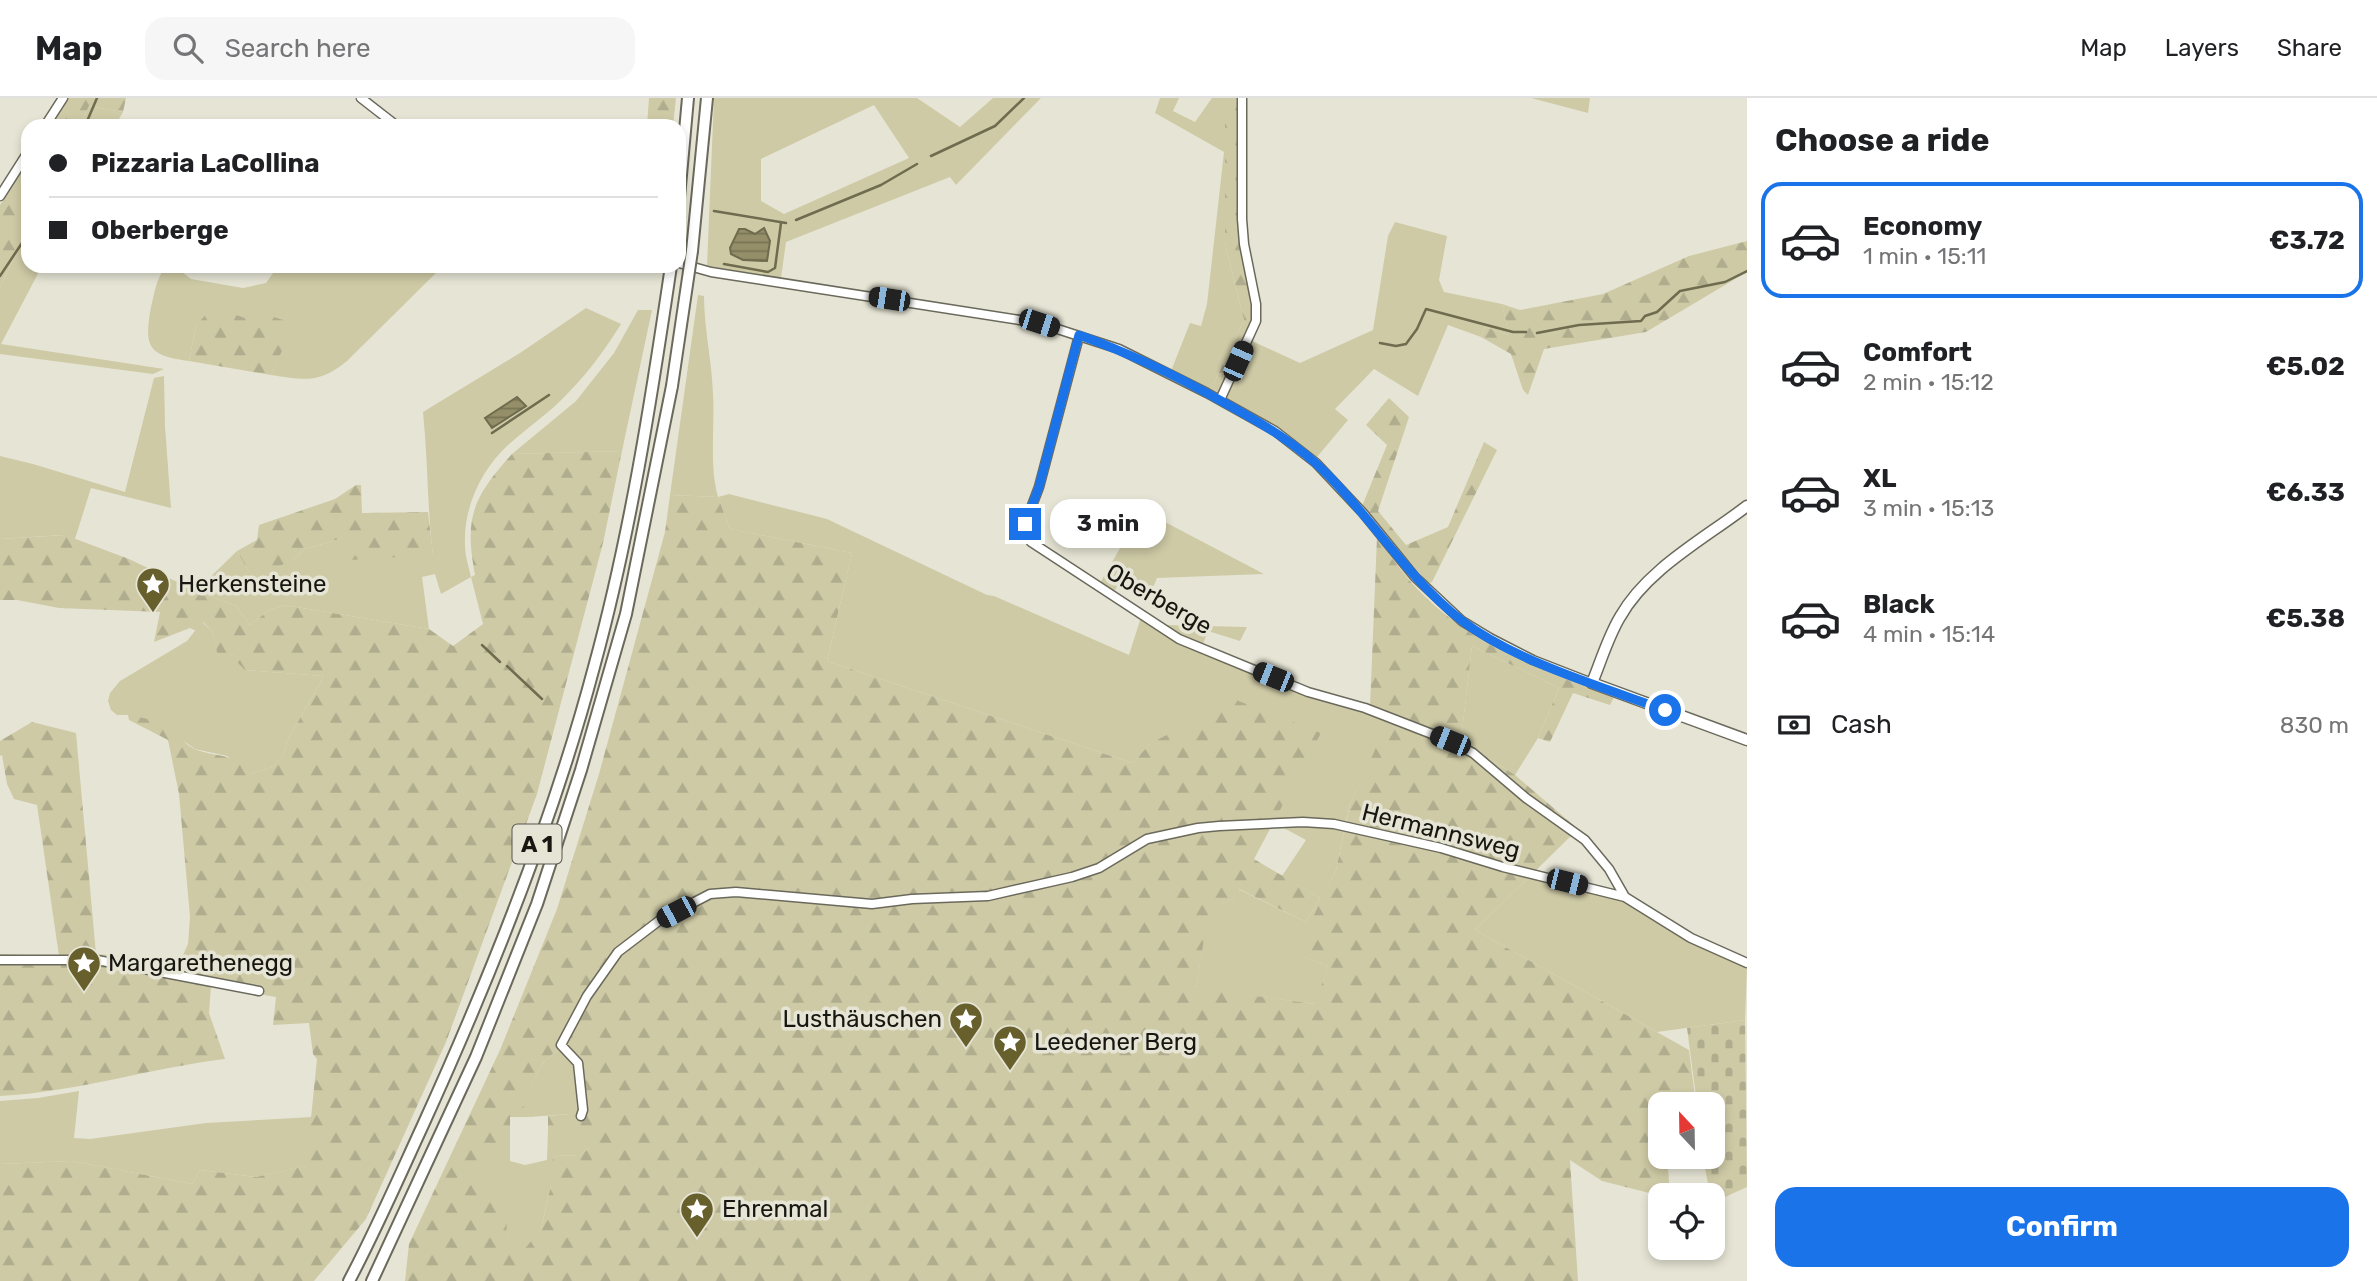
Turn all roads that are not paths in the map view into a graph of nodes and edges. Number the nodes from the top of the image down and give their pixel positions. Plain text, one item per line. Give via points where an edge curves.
1 (63, 98) edge
2 (361, 98) edge
3 (707, 98) edge
4 (1242, 98) edge
5 (688, 103) edge
6 (50, 119) edge
7 (388, 119) edge
8 (686, 124) edge
9 (21, 163) edge
10 (0, 196) edge
11 (686, 265) edge
12 (670, 273) edge
13 (1079, 335) junction
14 (1220, 400) junction
15 (1747, 506) edge
16 (1592, 682) junction
17 (1747, 740) edge
18 (1625, 897) junction
19 (0, 960) edge
20 (1747, 963) edge
21 (259, 991) dead end
22 (581, 1115) dead end
23 (349, 1281) edge
24 (372, 1281) edge

1 - 6 street
2 - 7 street
3 - 24 highway, A 1, bridge via 692,251 672,386 626,614 537,904 476,1057
4 - 14 street via 1242,219 1256,321
5 - 8 highway
9 - 10 street
11 - 13 street via 1039,323
12 - 23 highway, A 1 via 617,578 562,772 517,903 457,1050
13 - 14 street via 1119,349
13 - 18 street, Oberberge via 1025,524 1031,542 1179,639 1473,752 1585,840
14 - 16 street via 1275,431 1316,463 1415,577 1462,621 1533,660
15 - 16 main road via 1676,558 1632,600
16 - 17 main road
18 - 20 street, Hermannsweg via 1691,938
18 - 22 street, Hermannsweg via 1350,827 1303,822 1198,828 1147,839 1072,877 988,896 872,904 736,892 710,894 660,920 618,951 587,996 561,1045 578,1063
19 - 21 street via 97,960

